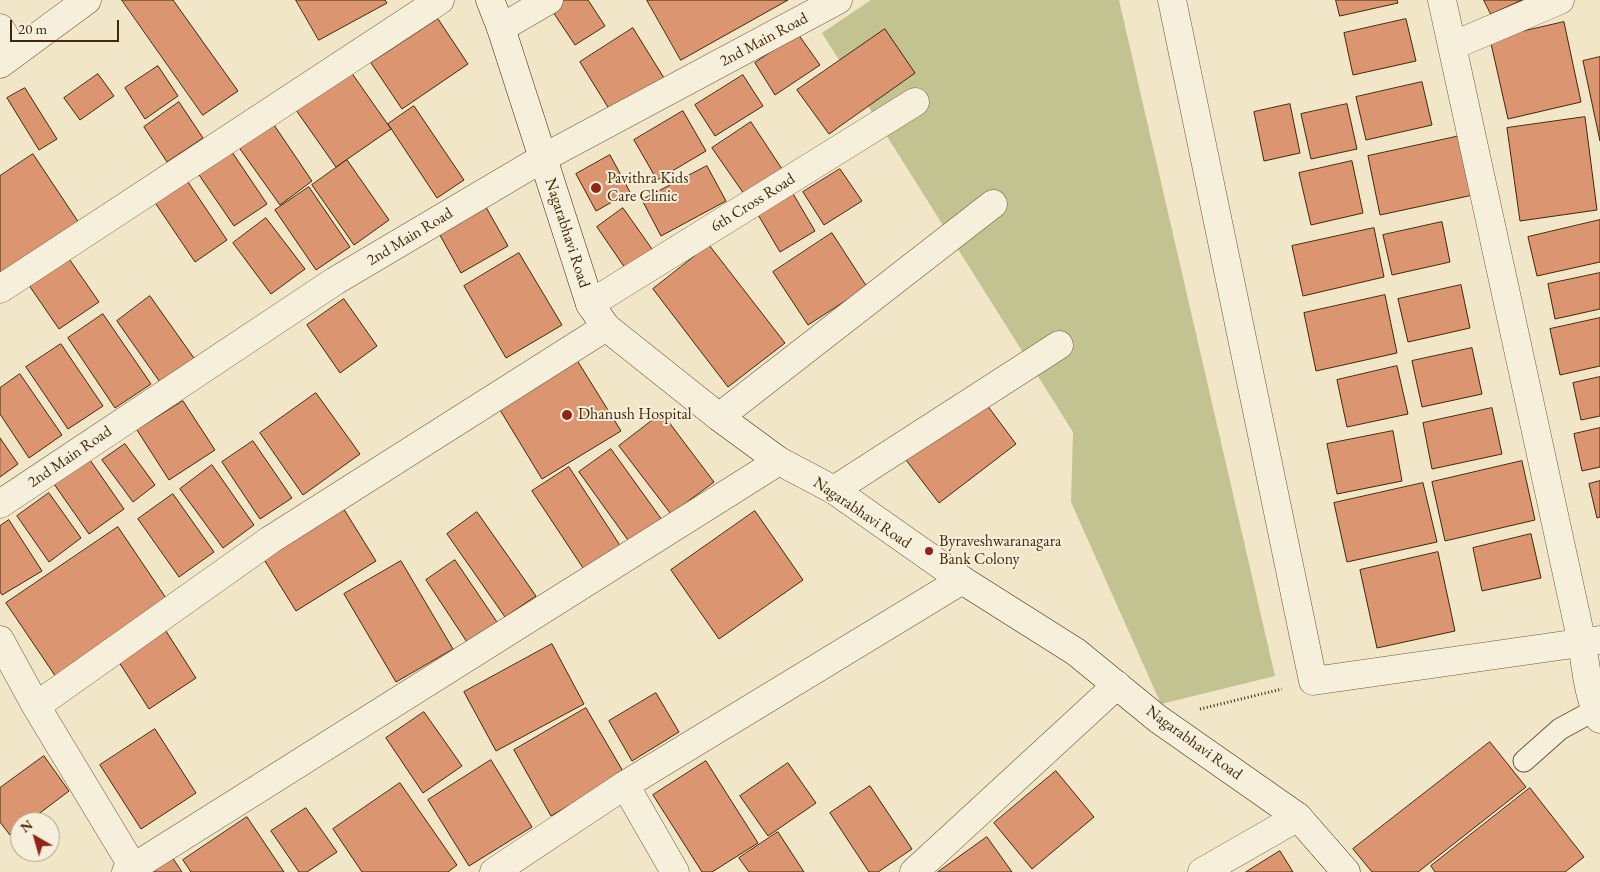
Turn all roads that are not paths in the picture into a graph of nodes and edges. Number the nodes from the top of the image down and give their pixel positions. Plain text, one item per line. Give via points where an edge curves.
1 (87, 0) edge
2 (440, 0) edge
3 (490, 0) edge
4 (549, 0) edge
5 (838, 0) edge
6 (1172, 0) edge
7 (1442, 0) edge
8 (1560, 0) edge
9 (0, 28) edge
10 (501, 28) junction
11 (1452, 46) junction
12 (7, 59) edge
13 (915, 102) dead end
14 (543, 158) junction
15 (994, 204) dead end
16 (0, 289) edge
17 (590, 304) junction
18 (606, 327) junction
19 (1059, 345) dead end
20 (719, 417) junction
21 (779, 461) junction
22 (834, 490) junction
23 (0, 504) edge
24 (962, 580) junction
25 (0, 640) edge
26 (1591, 641) edge
27 (1117, 685) junction
28 (36, 706) junction
29 (1598, 715) edge
30 (1524, 761) dead end
31 (625, 785) junction
32 (1298, 817) junction
33 (505, 869) edge
34 (130, 870) edge
35 (675, 872) edge
36 (914, 872) edge
37 (1202, 872) edge
38 (1346, 872) edge

1 - 12 street
2 - 16 street
3 - 10 street, Nagarabhavi Road
4 - 10 street
5 - 14 street, 2nd Main Road
6 - 26 street via 1313,682
7 - 11 street
8 - 11 street
9 - 12 street
10 - 14 street, Nagarabhavi Road
11 - 26 street
13 - 17 street, 6th Cross Road
14 - 17 street, Nagarabhavi Road
14 - 23 street, 2nd Main Road via 335,281
15 - 20 street
17 - 18 street, Nagarabhavi Road
18 - 20 street, Nagarabhavi Road
18 - 28 street via 270,540
19 - 22 street
20 - 21 street, Nagarabhavi Road
21 - 22 street, Nagarabhavi Road
21 - 34 street
22 - 24 street, Nagarabhavi Road
24 - 27 street, Nagarabhavi Road via 1076,652
24 - 31 street
25 - 28 street
26 - 29 street via 1588,684
27 - 32 street, Nagarabhavi Road via 1158,719
27 - 36 street
28 - 34 street
29 - 30 lane via 1560,729
31 - 33 street
31 - 35 street
32 - 37 street
32 - 38 street, Nagarabhavi Road

